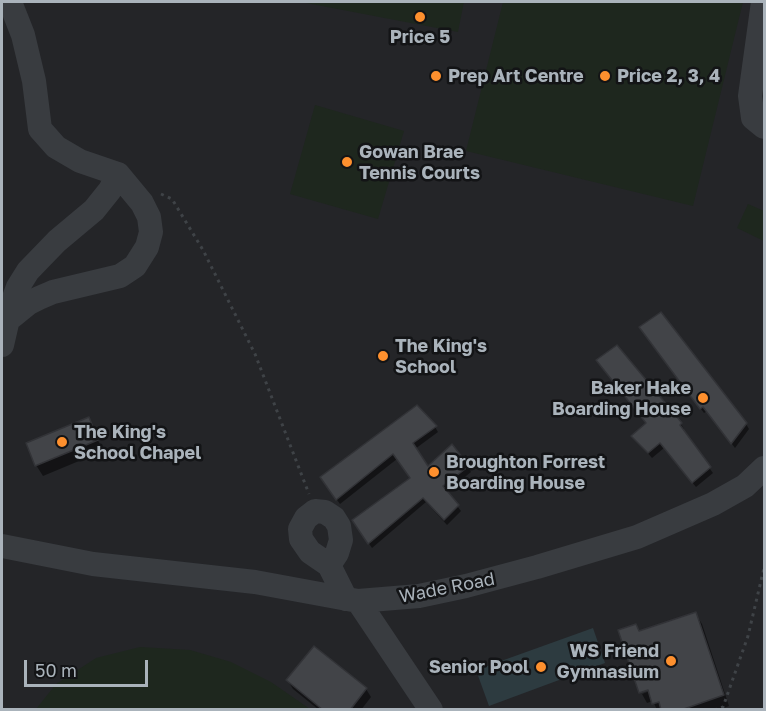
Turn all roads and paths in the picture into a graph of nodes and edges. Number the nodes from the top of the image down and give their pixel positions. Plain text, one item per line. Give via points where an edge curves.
1 (10, 2) edge
2 (763, 2) edge
3 (765, 127) edge
4 (118, 174) junction
5 (161, 194) dead end
6 (8, 320) junction
7 (2, 345) edge
8 (765, 468) edge
9 (315, 511) junction
10 (2, 546) edge
11 (329, 565) junction
12 (765, 568) edge
13 (352, 600) junction
14 (431, 710) edge
15 (714, 710) edge

1 - 4 street via 34,81 40,129 56,147 80,161
2 - 3 street via 750,96 753,118
4 - 6 street via 94,210 28,271 18,287
4 - 6 street via 149,217 147,247 135,266 120,276 53,292 29,303
5 - 9 path via 172,199 203,250 255,354
6 - 7 street
8 - 13 street, Wade Road via 745,486 713,504 637,537 466,586 419,596
9 - 11 street via 325,512 339,526 341,540
9 - 11 street via 300,529 301,539 310,552
10 - 13 street, Wade Road via 93,564 255,582
11 - 13 street
12 - 15 path via 748,636 723,707
13 - 14 street

